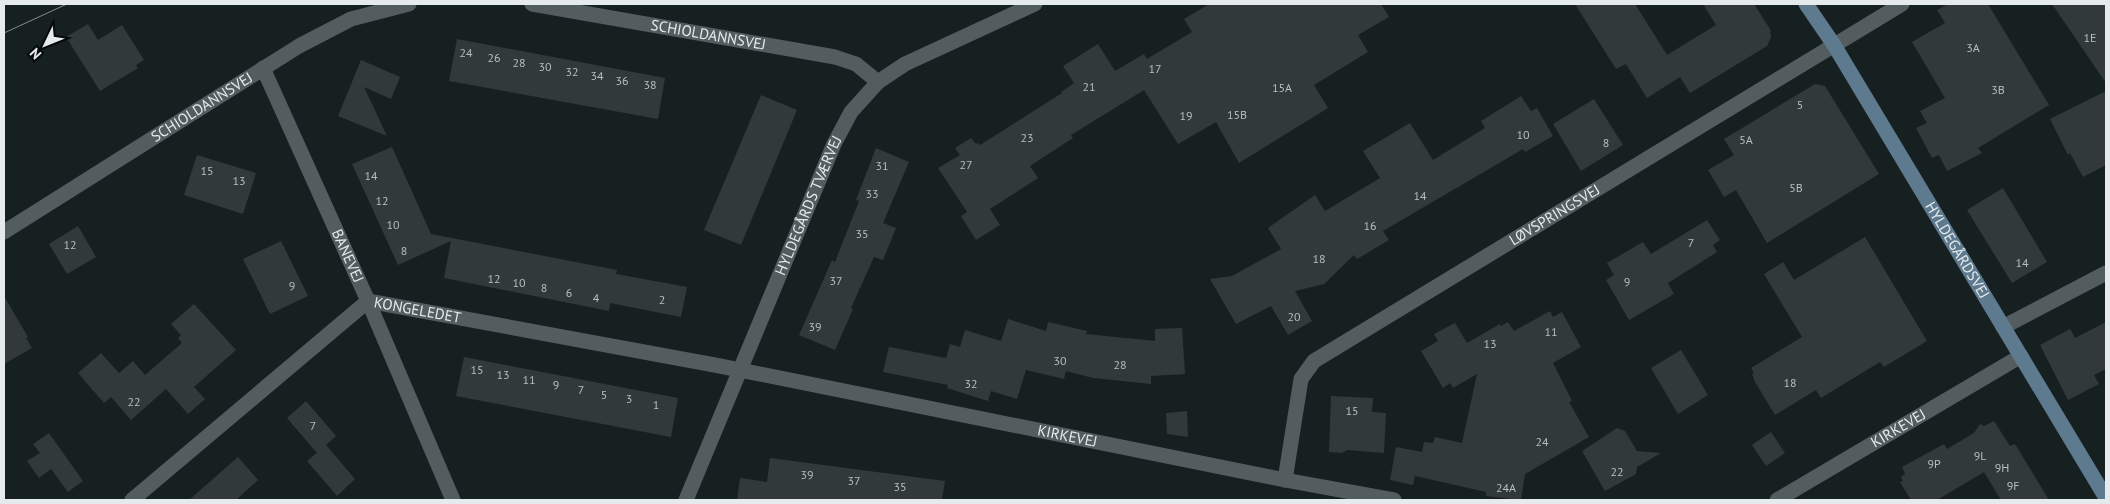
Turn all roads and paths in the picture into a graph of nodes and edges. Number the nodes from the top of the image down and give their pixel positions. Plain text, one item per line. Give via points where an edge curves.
1 (409, 4) edge
2 (532, 4) edge
3 (1035, 4) edge
4 (1806, 4) edge
5 (1902, 4) edge
6 (1834, 45) junction
7 (263, 68) junction
8 (878, 82) junction
9 (4, 232) edge
10 (2106, 273) edge
11 (368, 301) junction
12 (2003, 327) junction
13 (2021, 356) junction
14 (740, 370) junction
15 (1285, 480) junction
16 (2106, 498) edge
17 (132, 500) edge
18 (453, 500) edge
19 (686, 500) edge
20 (1394, 500) edge
21 (1777, 500) edge

1 - 7 street, SCHIOLDANNSVEJ via 351,19
2 - 8 street, SCHIOLDANNSVEJ via 835,57 856,64
3 - 8 street, HYLDEGÅRDS TVÆRVEJ via 905,64
4 - 6 street, HYLDEGÅRDSVEJ
5 - 6 street, LØVSPRINGSVEJ
6 - 12 street, HYLDEGÅRDSVEJ
6 - 15 street, LØVSPRINGSVEJ via 1314,361 1301,379
7 - 9 street, SCHIOLDANNSVEJ
7 - 11 street, BANEVEJ
8 - 14 street, HYLDEGÅRDS TVÆRVEJ via 851,112 834,144
10 - 12 street
11 - 14 street, KONGELEDET
11 - 17 street, KONGELEDET
11 - 18 street, BANEVEJ
12 - 13 street, HYLDEGÅRDSVEJ
13 - 16 street, HYLDEGÅRDSVEJ
13 - 21 street, KIRKEVEJ
14 - 15 street, KIRKEVEJ
14 - 19 street, HYLDEGÅRDS TVÆRVEJ
15 - 20 street, KIRKEVEJ

